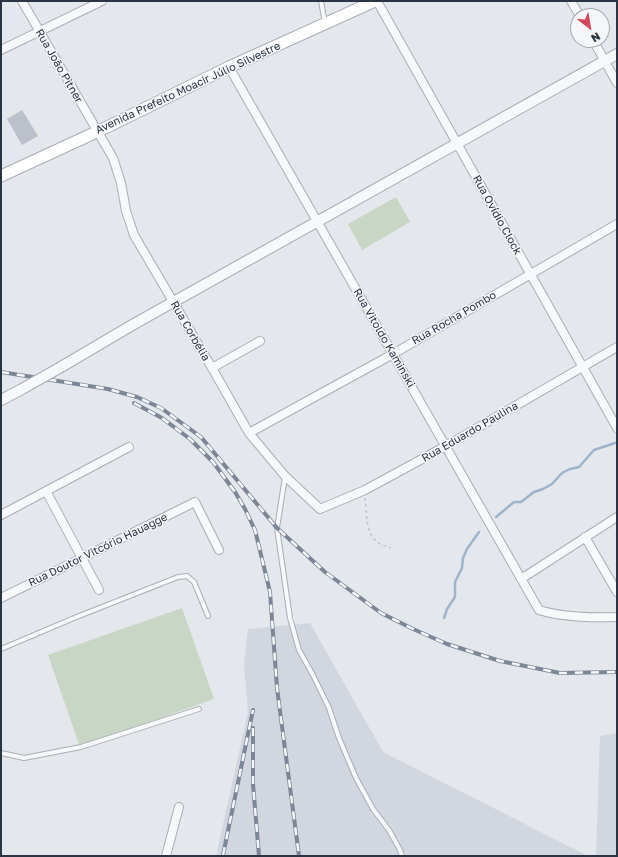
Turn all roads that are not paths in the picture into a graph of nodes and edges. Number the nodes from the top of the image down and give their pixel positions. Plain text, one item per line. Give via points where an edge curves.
1 (22, 1) edge
2 (102, 1) edge
3 (321, 1) edge
4 (376, 1) edge
5 (325, 24) junction
6 (39, 31) junction
7 (598, 48) edge
8 (1, 50) edge
9 (617, 54) edge
10 (605, 61) junction
11 (229, 67) junction
12 (617, 83) edge
13 (97, 131) junction
14 (457, 143) junction
15 (1, 176) edge
16 (318, 222) junction
17 (617, 224) edge
18 (530, 274) junction
19 (174, 302) junction
20 (260, 341) dead end
21 (617, 348) edge
22 (393, 354) junction
23 (583, 367) junction
24 (212, 368) junction
25 (1, 400) edge
26 (617, 428) edge
27 (249, 433) junction
28 (446, 446) junction
29 (129, 447) dead end
30 (285, 476) junction
31 (46, 491) junction
32 (320, 509) joint
33 (1, 515) edge
34 (617, 517) edge
35 (585, 537) junction
36 (219, 550) dead end
37 (82, 558) junction
38 (521, 579) junction
39 (99, 590) dead end
40 (617, 592) edge
41 (1, 598) edge
42 (208, 616) dead end
43 (617, 617) edge
44 (1, 650) edge
45 (199, 709) dead end
46 (1, 753) edge
47 (179, 807) dead end
48 (166, 856) edge
49 (402, 856) edge

1 - 6 street, Rua João Pitner
2 - 6 street
3 - 5 lane
4 - 5 main road, Avenida Prefeito Moacir Júlio Silvestre
4 - 14 street, Rua Ovídio Clock
5 - 11 main road, Avenida Prefeito Moacir Júlio Silvestre
6 - 8 street
6 - 13 street, Rua João Pitner
7 - 10 street
9 - 10 street
10 - 12 street
10 - 14 street
11 - 13 main road, Avenida Prefeito Moacir Júlio Silvestre
11 - 16 street, Rua Vitoldo Kaminski
13 - 15 main road, Avenida Prefeito Moacir Júlio Silvestre
13 - 19 street, Rua Corbélia via 112,158 121,183 134,235
14 - 16 street
14 - 18 street, Rua Ovídio Clock
16 - 19 street
16 - 22 street, Rua Vitoldo Kaminski
17 - 18 street, Rua Rocha Pombo
18 - 22 street, Rua Rocha Pombo
18 - 23 street, Rua Ovídio Clock
19 - 24 street, Rua Corbélia
19 - 25 street, bridge
20 - 24 street
21 - 23 street, Rua Eduardo Paulina
22 - 27 street, Rua Rocha Pombo
22 - 28 street, Rua Vitoldo Kaminski
23 - 26 street, Rua Ovídio Clock
23 - 28 street, Rua Eduardo Paulina
24 - 27 street, Rua Corbélia
27 - 30 street, Rua Corbélia
28 - 32 street, Rua Eduardo Paulina via 365,490
28 - 38 street, Rua Vitoldo Kaminski
29 - 31 street
30 - 32 street, Rua Corbélia
30 - 49 lane via 277,528 290,618 299,650 329,708 356,778 373,809 389,830
31 - 33 street
31 - 37 street
34 - 35 street
35 - 38 street
35 - 40 street
36 - 37 street, Rua Doutor Vitcório Hauagge via 195,502
37 - 39 street
37 - 41 street, Rua Doutor Vitcório Hauagge
38 - 43 street, Rua Vitoldo Kaminski via 539,610 599,618
42 - 44 lane via 194,582 187,576 151,587
45 - 46 lane via 82,747 24,758
47 - 48 street

